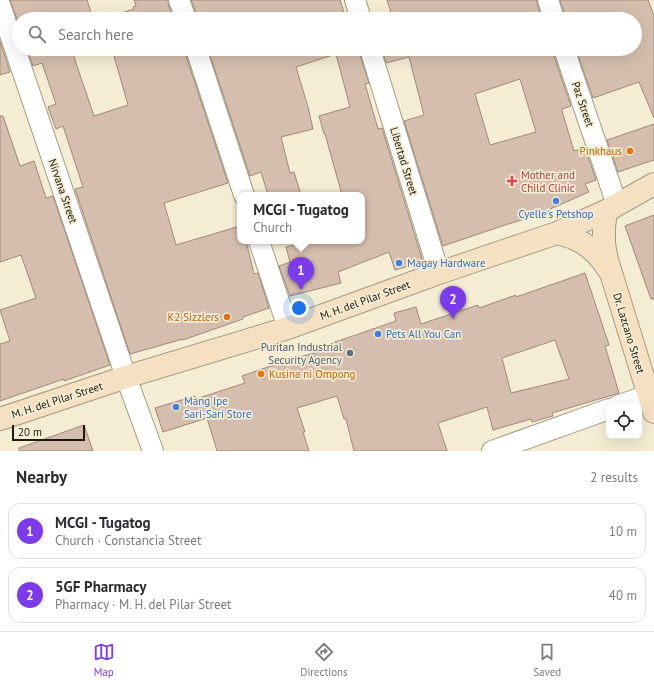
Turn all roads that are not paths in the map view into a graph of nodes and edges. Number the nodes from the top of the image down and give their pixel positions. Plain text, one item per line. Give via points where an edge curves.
1 (179, 0) edge
2 (355, 0) edge
3 (548, 0) edge
4 (0, 5) edge
5 (183, 12) edge
6 (358, 12) edge
7 (552, 12) edge
8 (12, 40) edge
9 (17, 56) edge
10 (198, 56) edge
11 (372, 56) edge
12 (566, 56) edge
13 (654, 184) edge
14 (243, 192) edge
15 (612, 208) junction
16 (556, 233) junction
17 (260, 244) edge
18 (439, 273) junction
19 (612, 277) junction
20 (288, 328) junction
21 (126, 377) junction
22 (651, 404) edge
23 (606, 410) edge
24 (0, 419) edge
25 (153, 451) edge
26 (492, 451) edge

1 - 5 street
2 - 6 street
3 - 7 street
4 - 8 street, Nirvana Street
9 - 21 street, Nirvana Street
10 - 14 street
11 - 18 street, Libertad Street
12 - 15 street, Paz Street
13 - 15 main road, M. H. del Pilar Street
15 - 16 main road, M. H. del Pilar Street
15 - 19 main road, Dr. Lazcano Street via 604,227 604,244
16 - 18 main road, M. H. del Pilar Street
16 - 19 main road, Dr. Lazcano Street via 574,238 590,248 603,261
17 - 20 street
18 - 20 main road, M. H. del Pilar Street
19 - 22 main road, Dr. Lazcano Street
20 - 21 main road, M. H. del Pilar Street
21 - 24 main road, M. H. del Pilar Street
21 - 25 street, Nirvana Street
23 - 26 street

